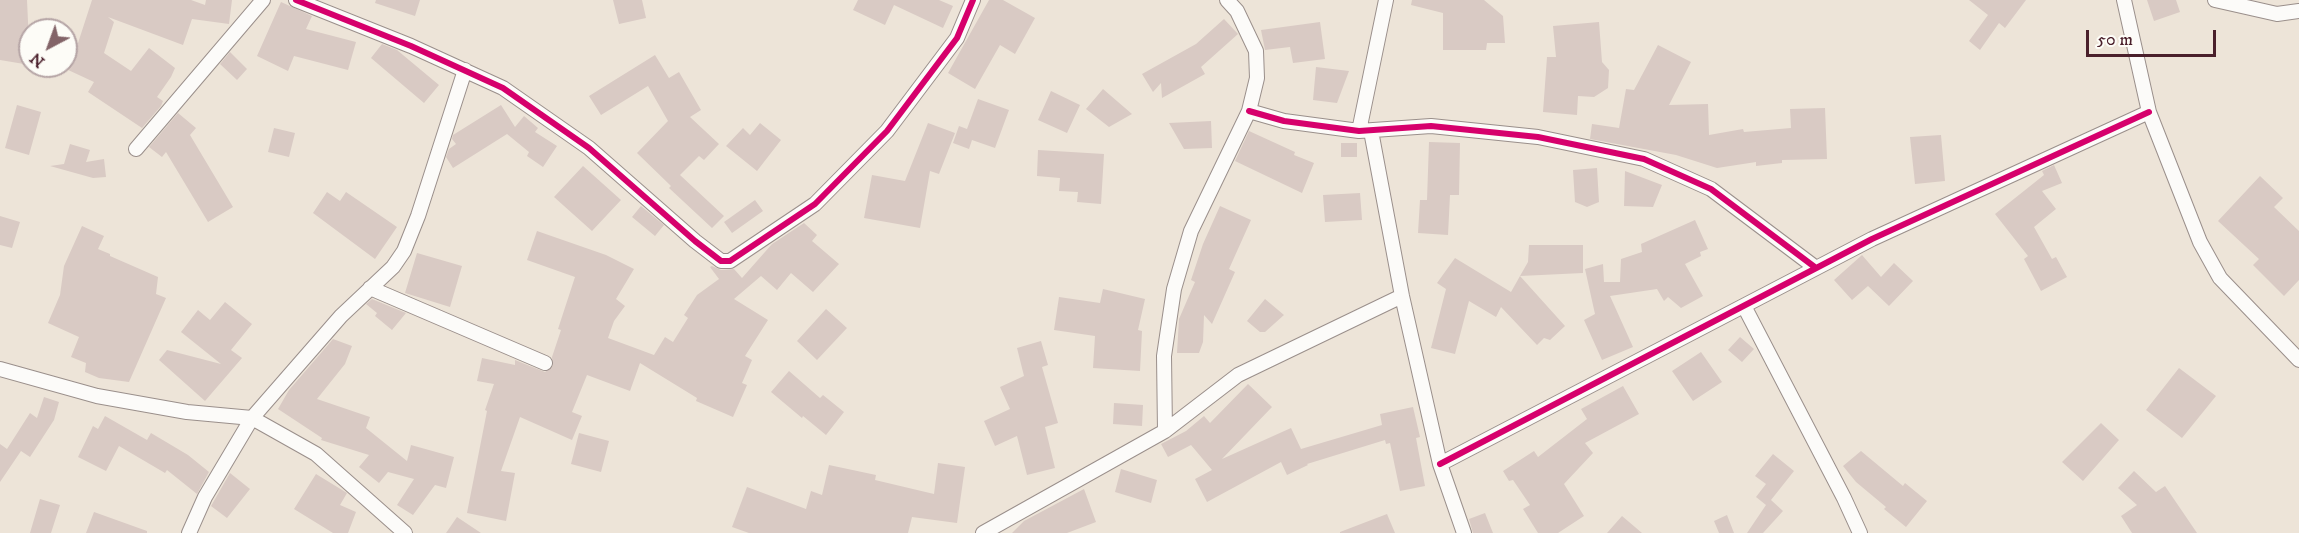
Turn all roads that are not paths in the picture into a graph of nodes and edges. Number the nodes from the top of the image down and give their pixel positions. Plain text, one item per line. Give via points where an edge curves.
1 (263, 0) edge
2 (296, 0) edge
3 (973, 0) edge
4 (1227, 0) edge
5 (1386, 0) edge
6 (2124, 0) edge
7 (2215, 0) edge
8 (2299, 11) edge
9 (465, 70) junction
10 (1249, 111) junction
11 (2149, 112) junction
12 (1365, 131) junction
13 (136, 149) dead end
14 (1816, 268) junction
15 (370, 288) junction
16 (1401, 296) junction
17 (1744, 306) junction
18 (2299, 360) edge
19 (544, 363) dead end
20 (0, 369) edge
21 (252, 418) junction
22 (1165, 431) junction
23 (1440, 464) junction
24 (189, 533) edge
25 (405, 533) edge
26 (983, 533) edge
27 (1464, 533) edge
28 (1860, 533) edge

1 - 13 street
2 - 9 street
3 - 9 street via 957,38 887,131 815,204 730,261 721,261 695,241 589,148 503,88
4 - 10 street via 1237,11 1256,51 1257,78
5 - 12 street
6 - 11 street
7 - 8 street via 2277,14
9 - 15 street via 404,251
10 - 12 street via 1284,121
10 - 22 street via 1191,231 1174,289 1164,356
11 - 14 street
11 - 18 street via 2200,242 2220,278
12 - 14 street via 1455,128 1538,137 1644,159 1711,189
12 - 16 street
14 - 17 street
15 - 19 street
15 - 21 street
16 - 22 street via 1238,375
16 - 23 street
17 - 23 street
17 - 28 street
20 - 21 street via 97,396 187,412
21 - 24 street
21 - 25 street via 316,454
22 - 26 street
23 - 27 street

